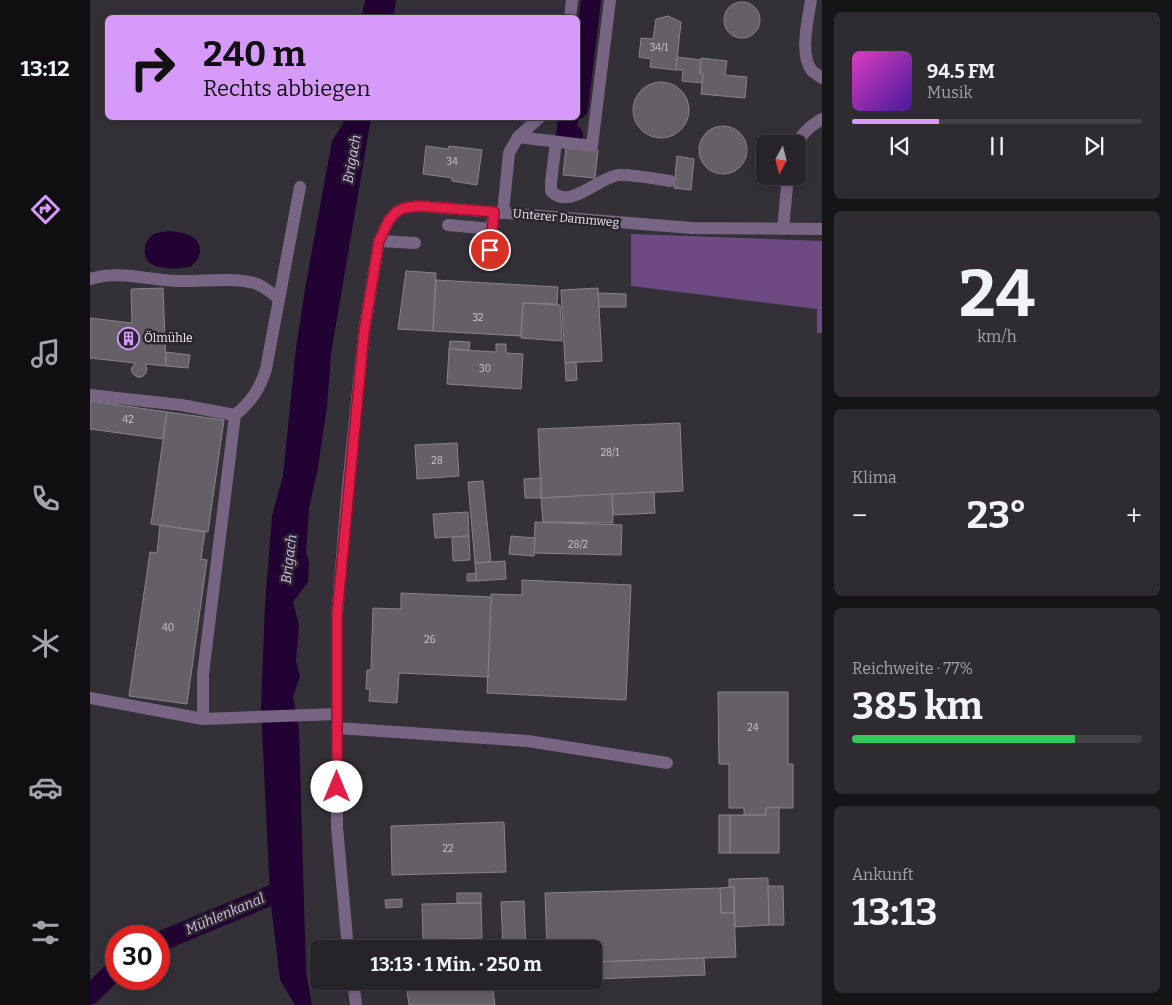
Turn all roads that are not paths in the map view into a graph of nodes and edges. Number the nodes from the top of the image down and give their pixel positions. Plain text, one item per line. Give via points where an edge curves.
1 (572, 0) edge
2 (610, 0) edge
3 (811, 0) edge
4 (570, 15) edge
5 (822, 77) edge
6 (822, 119) edge
7 (537, 120) edge
8 (803, 135) edge
9 (518, 137) junction
10 (556, 142) junction
11 (670, 181) dead end
12 (787, 185) edge
13 (300, 187) dead end
14 (498, 212) junction
15 (448, 225) dead end
16 (492, 229) junction
17 (784, 229) junction
18 (822, 229) edge
19 (379, 241) junction
20 (415, 244) dead end
21 (490, 250) dead end
22 (90, 279) edge
23 (279, 299) junction
24 (90, 395) edge
25 (235, 415) junction
26 (90, 698) edge
27 (337, 714) junction
28 (203, 719) junction
29 (337, 728) junction
30 (667, 763) dead end
31 (347, 940) edge
32 (354, 990) edge
33 (356, 1005) edge

1 - 4 street
2 - 10 street via 592,146
3 - 5 street via 806,60
6 - 8 street
7 - 9 street
9 - 10 street
9 - 14 street via 509,153
10 - 11 street via 551,182 551,191 556,196 569,198 618,175
12 - 17 street
13 - 23 street
14 - 16 street
14 - 17 street, Unterer Dammweg via 692,228
14 - 19 street, Unterer Dammweg via 419,206 404,208 389,220
15 - 16 street
16 - 21 street
17 - 18 street, Unterer Dammweg
19 - 20 street
19 - 27 street, Unterer Dammweg via 364,332 337,615
22 - 23 street via 125,274 176,281 244,281 256,283
23 - 25 street via 262,383
24 - 25 street
25 - 28 street via 203,674
26 - 28 street
27 - 28 street
27 - 29 street, Unterer Dammweg
29 - 30 street via 528,741
29 - 31 street, Unterer Dammweg via 337,827
32 - 33 street

